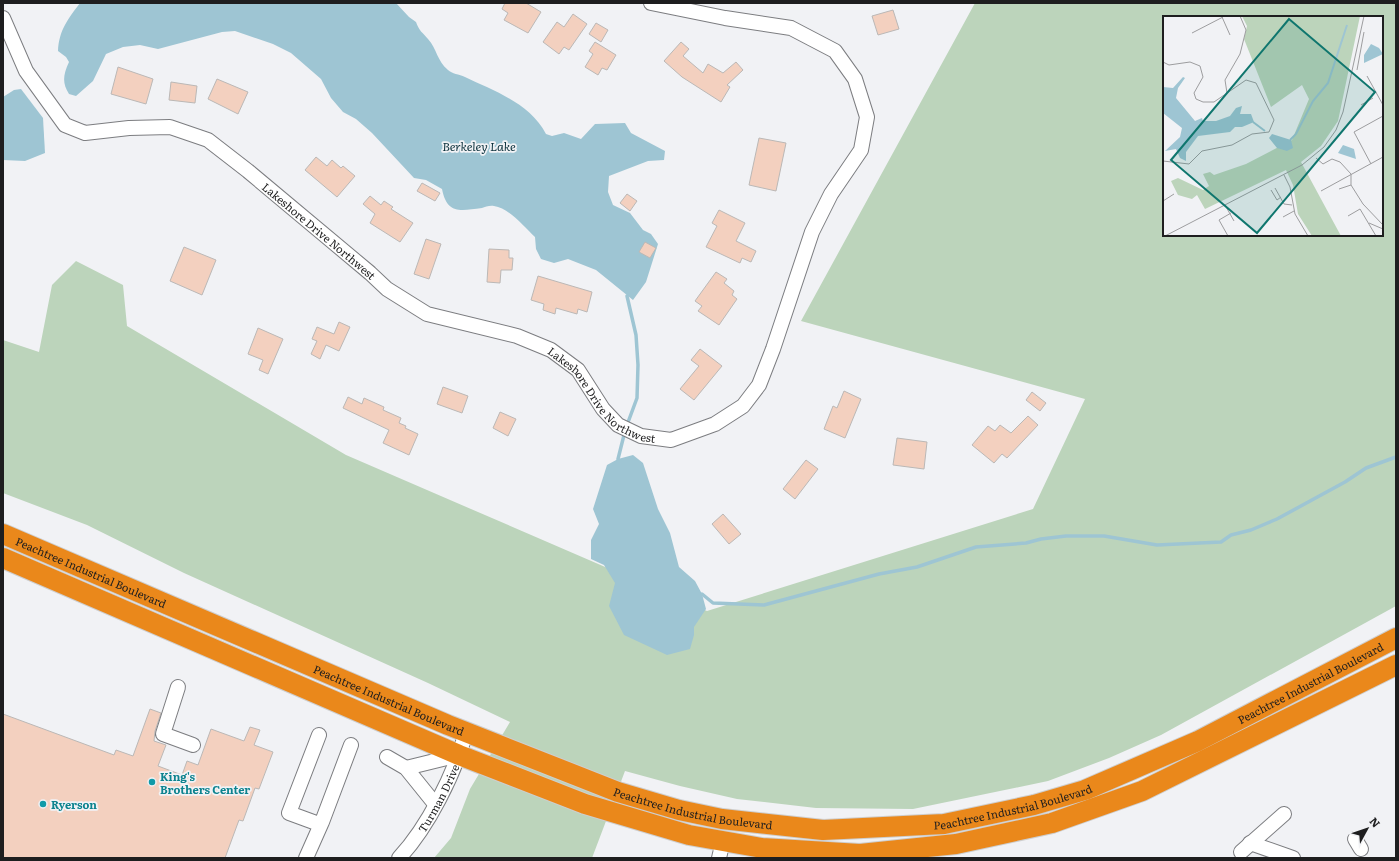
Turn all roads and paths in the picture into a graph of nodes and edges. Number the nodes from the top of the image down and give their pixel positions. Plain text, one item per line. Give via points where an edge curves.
1 (651, 3) edge
2 (666, 5) edge
3 (3, 18) edge
4 (4, 538) edge
5 (3, 558) edge
6 (1396, 638) edge
7 (1396, 665) edge
8 (178, 687) dead end
9 (466, 732) junction
10 (319, 735) dead end
11 (193, 745) dead end
12 (351, 745) dead end
13 (459, 755) junction
14 (387, 757) dead end
15 (406, 768) junction
16 (435, 804) junction
17 (1284, 814) dead end
18 (319, 824) junction
19 (721, 849) edge
20 (306, 858) edge
21 (399, 858) edge
22 (1293, 858) edge

1 - 2 street, Lakeshore Drive Northwest
2 - 3 street, Lakeshore Drive Northwest via 791,28 835,51 855,79 866,117 861,150 831,194 812,232 774,348 758,385 743,406 716,424 671,440 641,436 618,425 603,409 578,370 551,350 517,336 427,314 387,289 370,272 208,140 170,127 85,133 65,125 26,71
4 - 9 highway, Peachtree Industrial Boulevard
5 - 13 highway, Peachtree Industrial Boulevard
6 - 9 highway, Peachtree Industrial Boulevard via 1198,741 1117,777 1085,790 1034,805 944,824 823,830 722,819 679,810 618,792
7 - 19 highway, Peachtree Industrial Boulevard via 1142,791 1052,823 956,844 860,854 762,848
8 - 11 street via 163,734
9 - 13 street, Turman Drive
10 - 18 street via 289,814
12 - 18 street
13 - 15 street
13 - 16 street, Turman Drive
13 - 19 highway, Peachtree Industrial Boulevard via 585,804 689,835
14 - 15 street
15 - 16 street
16 - 21 street, Turman Drive via 423,828
17 - 22 street via 1246,847
18 - 20 street

